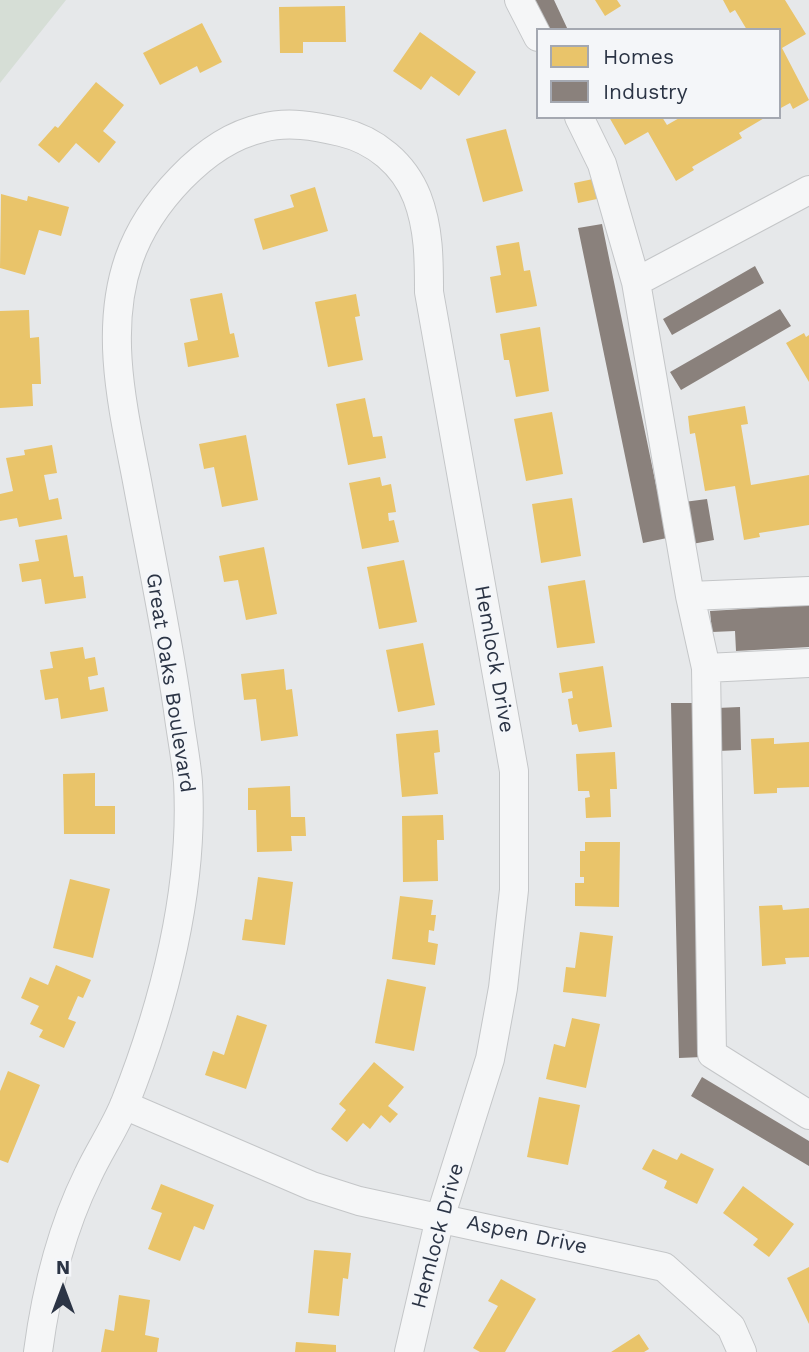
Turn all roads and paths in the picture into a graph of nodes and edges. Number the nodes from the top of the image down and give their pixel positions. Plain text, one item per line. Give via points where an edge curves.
1 (519, 0) edge
2 (536, 33) edge
3 (580, 119) edge
4 (213, 150) joint
5 (809, 190) edge
6 (636, 282) junction
7 (809, 591) edge
8 (690, 596) junction
9 (809, 663) edge
10 (706, 668) junction
11 (124, 1105) junction
12 (809, 1115) edge
13 (440, 1218) junction
14 (38, 1352) edge
15 (409, 1352) edge
16 (742, 1352) edge

1 - 2 street
3 - 6 street via 602,164
4 - 11 street, Great Oaks Boulevard via 177,181 147,218 129,260 117,310 124,412 188,782 177,928
4 - 13 street, Hemlock Drive via 261,128 309,125 364,137 391,158 416,195 429,241 429,292 514,771 514,890 503,988 490,1059
5 - 6 street
6 - 8 street
7 - 8 street
8 - 10 street
9 - 10 street
10 - 12 street via 712,1054
11 - 13 street, Aspen Drive via 312,1186
11 - 14 street, Great Oaks Boulevard via 86,1178 54,1267
13 - 15 street, Hemlock Drive
13 - 16 street, Aspen Drive via 664,1267 731,1327

